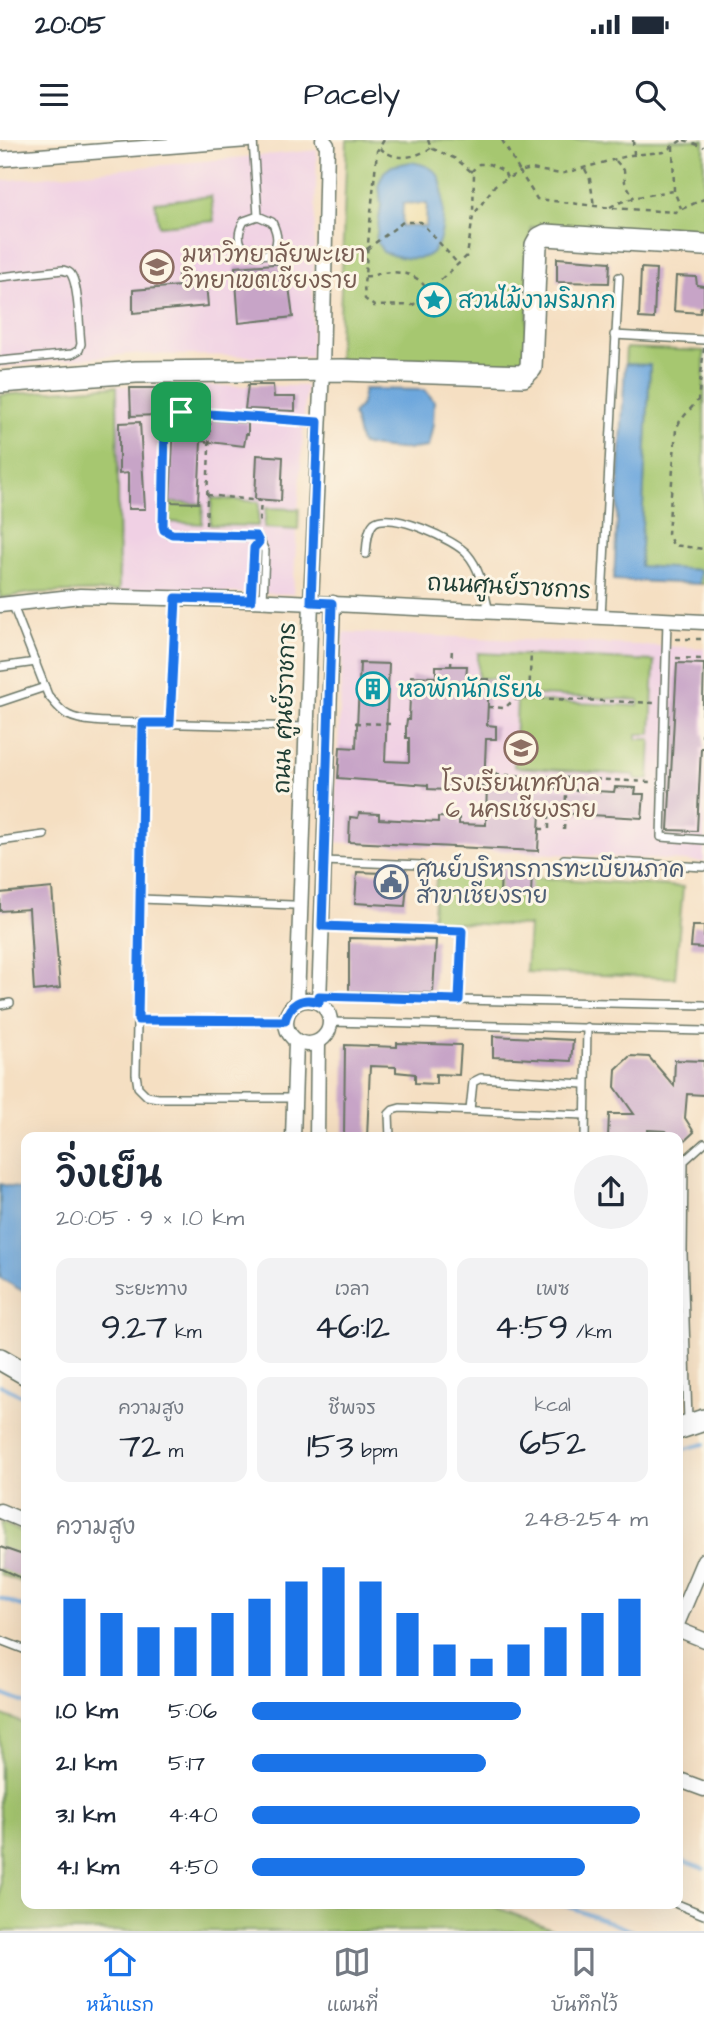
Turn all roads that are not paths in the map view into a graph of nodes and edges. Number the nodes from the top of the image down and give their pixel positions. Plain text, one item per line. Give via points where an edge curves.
1 (251, 140) edge
2 (323, 140) edge
3 (0, 159) edge
4 (258, 216) junction
5 (704, 245) edge
6 (0, 277) edge
7 (618, 277) dead end
8 (614, 335) junction
9 (704, 342) edge
10 (0, 361) edge
11 (322, 370) junction
12 (0, 382) edge
13 (318, 422) junction
14 (366, 554) dead end
15 (257, 600) junction
16 (311, 602) junction
17 (332, 603) junction
18 (6, 604) edge
19 (489, 611) junction
20 (601, 617) junction
21 (667, 620) junction
22 (704, 622) edge
23 (36, 662) junction
24 (0, 667) edge
25 (45, 687) junction
26 (0, 702) edge
27 (143, 723) junction
28 (306, 727) junction
29 (44, 835) dead end
30 (0, 841) edge
31 (704, 841) edge
32 (564, 859) dead end
33 (324, 862) junction
34 (421, 866) dead end
35 (704, 867) edge
36 (141, 899) junction
37 (292, 905) dead end
38 (322, 926) junction
39 (319, 999) junction
40 (459, 1000) junction
41 (297, 1002) junction
42 (10, 1003) dead end
43 (0, 1005) edge
44 (704, 1005) edge
45 (138, 1020) junction
46 (285, 1021) junction
47 (331, 1022) junction
48 (587, 1027) junction
49 (704, 1031) edge
50 (296, 1041) junction
51 (318, 1042) junction
52 (584, 1084) junction
53 (294, 1098) junction
54 (470, 1110) junction
55 (584, 1115) junction
56 (293, 1132) edge
57 (317, 1132) edge
58 (390, 1132) edge
59 (585, 1132) edge
60 (704, 1143) edge
61 (683, 1184) edge
62 (683, 1305) edge
63 (0, 1359) edge
64 (21, 1371) edge
65 (690, 1425) edge
66 (0, 1511) edge
67 (21, 1520) edge
68 (704, 1560) edge
69 (683, 1612) edge
70 (683, 1630) edge
71 (0, 1640) edge
72 (704, 1640) edge
73 (21, 1648) edge
74 (683, 1781) edge
75 (704, 1789) edge
76 (683, 1906) edge
77 (704, 1914) edge

1 - 3 street
1 - 4 lane
2 - 11 street via 327,145
4 - 4 lane via 272,222 278,238 268,254 256,256 242,247 240,236 244,221
5 - 11 street via 540,238 536,245 531,368 523,376
6 - 10 lane via 69,272 81,344 72,354
7 - 8 lane
8 - 9 lane
8 - 20 lane
11 - 12 street via 136,372
11 - 13 street
13 - 15 lane via 210,414 167,416 163,526 167,533 258,540 254,548
13 - 16 street
14 - 19 lane via 369,531 379,520 433,531 471,558
15 - 16 street, ถนน ศูนย์ราชการ
15 - 18 street, ถนน ศูนย์ราชการ via 80,596
16 - 17 street, ถนนศูนย์ราชการ
16 - 28 street, ถนน ศูนย์ราชการ
17 - 19 street, ถนนศูนย์ราชการ
17 - 33 street, ถนน ศูนย์ราชการ
18 - 23 lane
19 - 20 street, ถนนศูนย์ราชการ
20 - 21 street, ถนนศูนย์ราชการ
21 - 22 street, ถนนศูนย์ราชการ
21 - 31 lane via 661,837
23 - 24 lane
23 - 25 lane
25 - 26 lane
25 - 27 lane via 56,706 68,715
27 - 28 lane
27 - 36 lane
28 - 41 street, ถนน ศูนย์ราชการ
29 - 30 lane
32 - 35 lane
33 - 34 lane
33 - 38 street, ถนน ศูนย์ราชการ
36 - 37 lane
36 - 45 lane
38 - 39 street, ถนน ศูนย์ราชการ
38 - 40 lane via 462,931
39 - 40 lane
39 - 41 street
39 - 47 street
40 - 44 lane
41 - 46 street
42 - 43 lane
45 - 46 lane
45 - 53 lane via 136,1074 138,1087 147,1096
46 - 50 street
47 - 48 lane
47 - 51 street
48 - 49 lane
48 - 52 lane
50 - 51 street
50 - 53 street
51 - 57 street
52 - 54 lane via 481,1078 473,1082
52 - 55 lane
53 - 56 street
54 - 55 lane
54 - 58 lane via 400,1108 389,1114
55 - 59 lane
60 - 61 lane via 684,1161
62 - 65 lane
63 - 64 street
66 - 67 street
68 - 69 street
70 - 72 street
71 - 73 lane
74 - 75 street
76 - 77 lane

